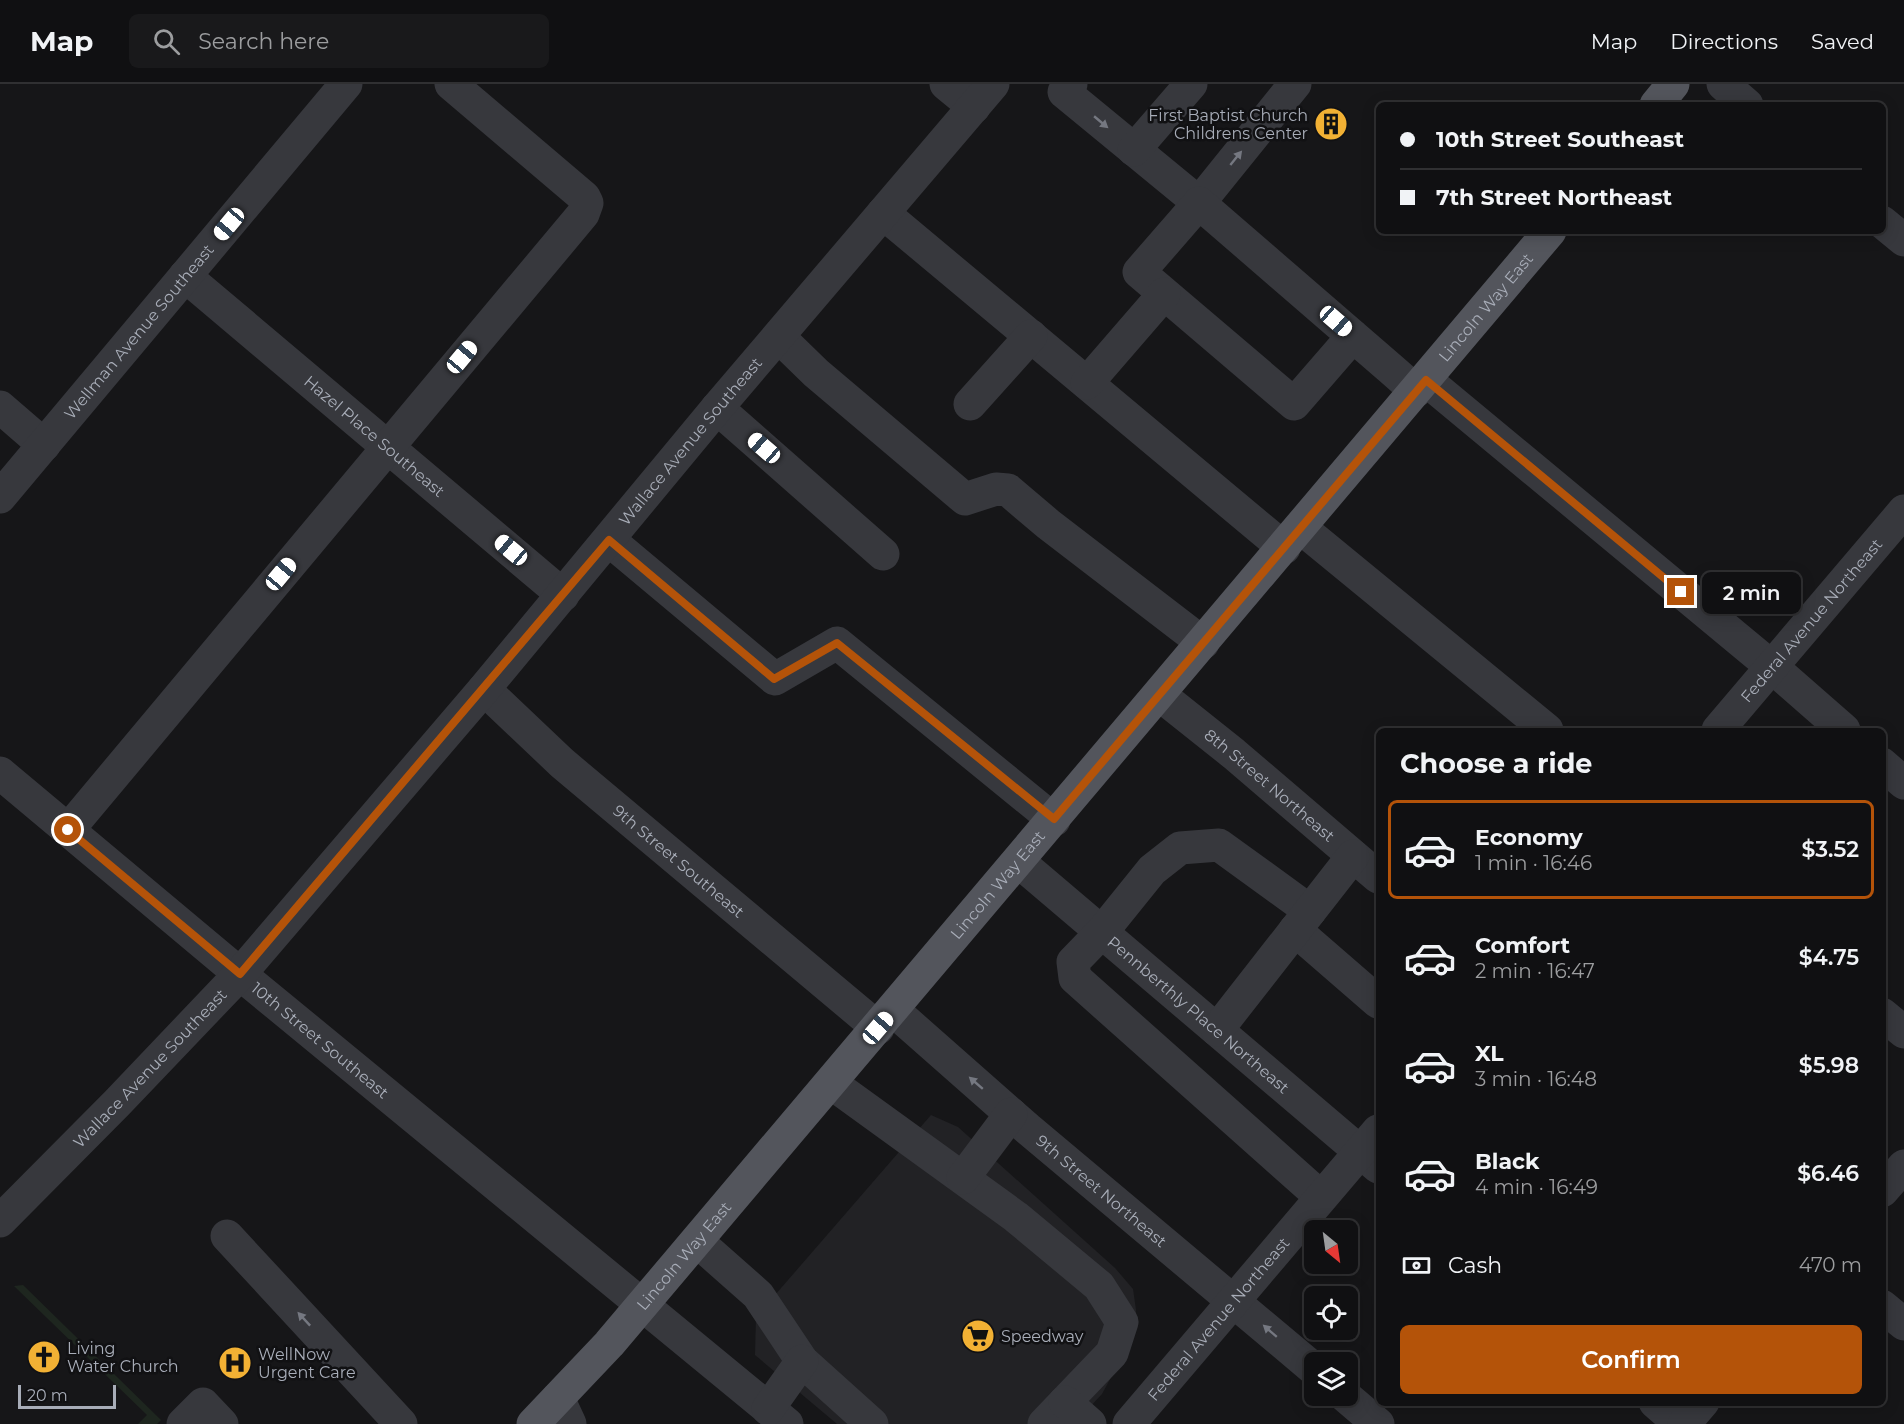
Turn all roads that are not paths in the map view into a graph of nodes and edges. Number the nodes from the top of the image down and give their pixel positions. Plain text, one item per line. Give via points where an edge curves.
1 (346, 84) edge
2 (451, 84) edge
3 (946, 84) edge
4 (1191, 84) edge
5 (1295, 84) edge
6 (1673, 84) edge
7 (1723, 84) edge
8 (1063, 87) edge
9 (983, 96) edge
10 (1658, 102) edge
11 (1744, 102) edge
12 (1134, 150) junction
13 (1199, 203) junction
14 (883, 213) junction
15 (1886, 225) edge
16 (1548, 234) edge
17 (1904, 240) edge
18 (185, 276) junction
19 (1164, 294) junction
20 (1031, 336) junction
21 (1353, 336) junction
22 (779, 337) junction
23 (1087, 383) junction
24 (1421, 386) junction
25 (970, 404) dead end
26 (0, 407) edge
27 (717, 408) junction
28 (44, 445) junction
29 (387, 446) junction
30 (0, 497) edge
31 (1903, 516) edge
32 (1292, 538) junction
33 (609, 540) junction
34 (883, 554) dead end
35 (563, 595) junction
36 (1203, 644) junction
37 (1772, 667) junction
38 (484, 689) junction
39 (1160, 695) junction
40 (1544, 728) edge
41 (1720, 728) edge
42 (1842, 728) edge
43 (1886, 767) edge
44 (0, 773) edge
45 (1904, 783) edge
46 (1054, 819) junction
47 (68, 830) junction
48 (1353, 856) junction
49 (1018, 861) junction
50 (1376, 875) edge
51 (1303, 921) junction
52 (1102, 932) junction
53 (240, 974) junction
54 (1376, 1000) edge
55 (1886, 1017) edge
56 (885, 1019) junction
57 (1217, 1030) junction
58 (1904, 1032) edge
59 (831, 1083) junction
60 (1011, 1114) junction
61 (1373, 1150) edge
62 (1904, 1166) edge
63 (963, 1178) junction
64 (1886, 1186) edge
65 (1321, 1197) junction
66 (0, 1221) edge
67 (227, 1236) dead end
68 (697, 1241) junction
69 (1234, 1300) junction
70 (642, 1305) junction
71 (1886, 1309) edge
72 (1904, 1324) edge
73 (1304, 1360) edge
74 (802, 1361) junction
75 (1357, 1406) edge
76 (1660, 1406) edge
77 (1699, 1406) edge
78 (564, 1411) edge
79 (1055, 1413) edge
80 (778, 1416) edge
81 (183, 1424) edge
82 (222, 1424) edge
83 (401, 1424) edge
84 (533, 1424) edge
85 (872, 1424) edge
86 (1090, 1424) edge
87 (1129, 1424) edge
88 (1378, 1424) edge
89 (1682, 1424) edge

1 - 18 street, Wellman Avenue Southeast
2 - 29 street via 587,203 583,214
3 - 9 street
4 - 12 street
13 -> 5 street
6 - 10 main road
7 - 11 street
8 -> 12 street
9 - 14 street, Wallace Avenue Southeast
12 - 13 street
13 - 19 street via 1139,272
13 - 21 street
14 - 20 street
14 - 22 street, Wallace Avenue Southeast
15 - 17 street
16 - 24 main road, Lincoln Way East
18 - 28 street, Wellman Avenue Southeast
18 - 29 street, Hazel Place Southeast
19 - 21 street via 1294,404
19 - 23 street
20 - 23 street
20 - 25 street
21 - 24 street
22 - 27 street, Wallace Avenue Southeast
22 - 36 street via 816,373 965,498 996,489 1008,490
23 - 32 street
24 - 32 main road, Lincoln Way East
24 - 37 street
26 - 28 street
27 - 33 street, Wallace Avenue Southeast
27 - 34 street
28 - 30 street, Wellman Avenue Southeast
29 - 35 street, Hazel Place Southeast
29 - 47 street
31 - 37 street, Federal Avenue Northeast
32 - 36 main road, Lincoln Way East
32 - 40 street
33 - 35 street, Wallace Avenue Southeast
33 - 46 street via 774,679 837,643
35 - 38 street, Wallace Avenue Southeast
36 - 39 main road, Lincoln Way East
37 - 41 street, Federal Avenue Northeast
37 - 42 street
38 - 53 street, Wallace Avenue Southeast
38 - 56 street, 9th Street Southeast via 562,763
39 - 46 main road, Lincoln Way East
39 - 48 street, 8th Street Northeast
43 - 45 street
44 - 47 street, 10th Street Southeast
46 - 49 main road, Lincoln Way East
47 - 53 street, 10th Street Southeast
48 - 50 street, 8th Street Northeast
48 - 51 street
49 - 52 street, Pennberthly Place Northeast
49 - 56 main road, Lincoln Way East
51 - 52 street via 1219,845 1180,848 1152,870
51 - 54 street
51 - 57 street
52 - 57 street, Pennberthly Place Northeast
52 - 65 street via 1073,962 1075,978
53 - 66 street, Wallace Avenue Southeast
53 - 70 street, 10th Street Southeast
55 - 58 street
56 - 59 main road, Lincoln Way East
60 -> 56 street, 9th Street Northeast
57 - 61 street, Pennberthly Place Northeast
59 - 63 street
59 - 68 main road, Lincoln Way East
60 - 63 street
60 - 69 street, 9th Street Northeast
61 - 65 street, Federal Avenue Northeast
62 - 64 street
63 - 79 street via 1099,1286 1122,1322 1112,1353
65 - 69 street, Federal Avenue Northeast
83 -> 67 street
68 - 70 main road, Lincoln Way East
68 - 74 street via 758,1295
73 -> 69 street, 9th Street Northeast
69 - 87 street, Federal Avenue Northeast
70 - 78 main road, Lincoln Way East via 609,1344
70 - 80 street, 10th Street Southeast
71 - 72 street
74 - 80 street
74 - 85 street
75 - 88 street
76 - 89 street
77 - 89 street
78 - 84 main road, Lincoln Way East
79 - 86 street
81 - 82 street via 203,1404

